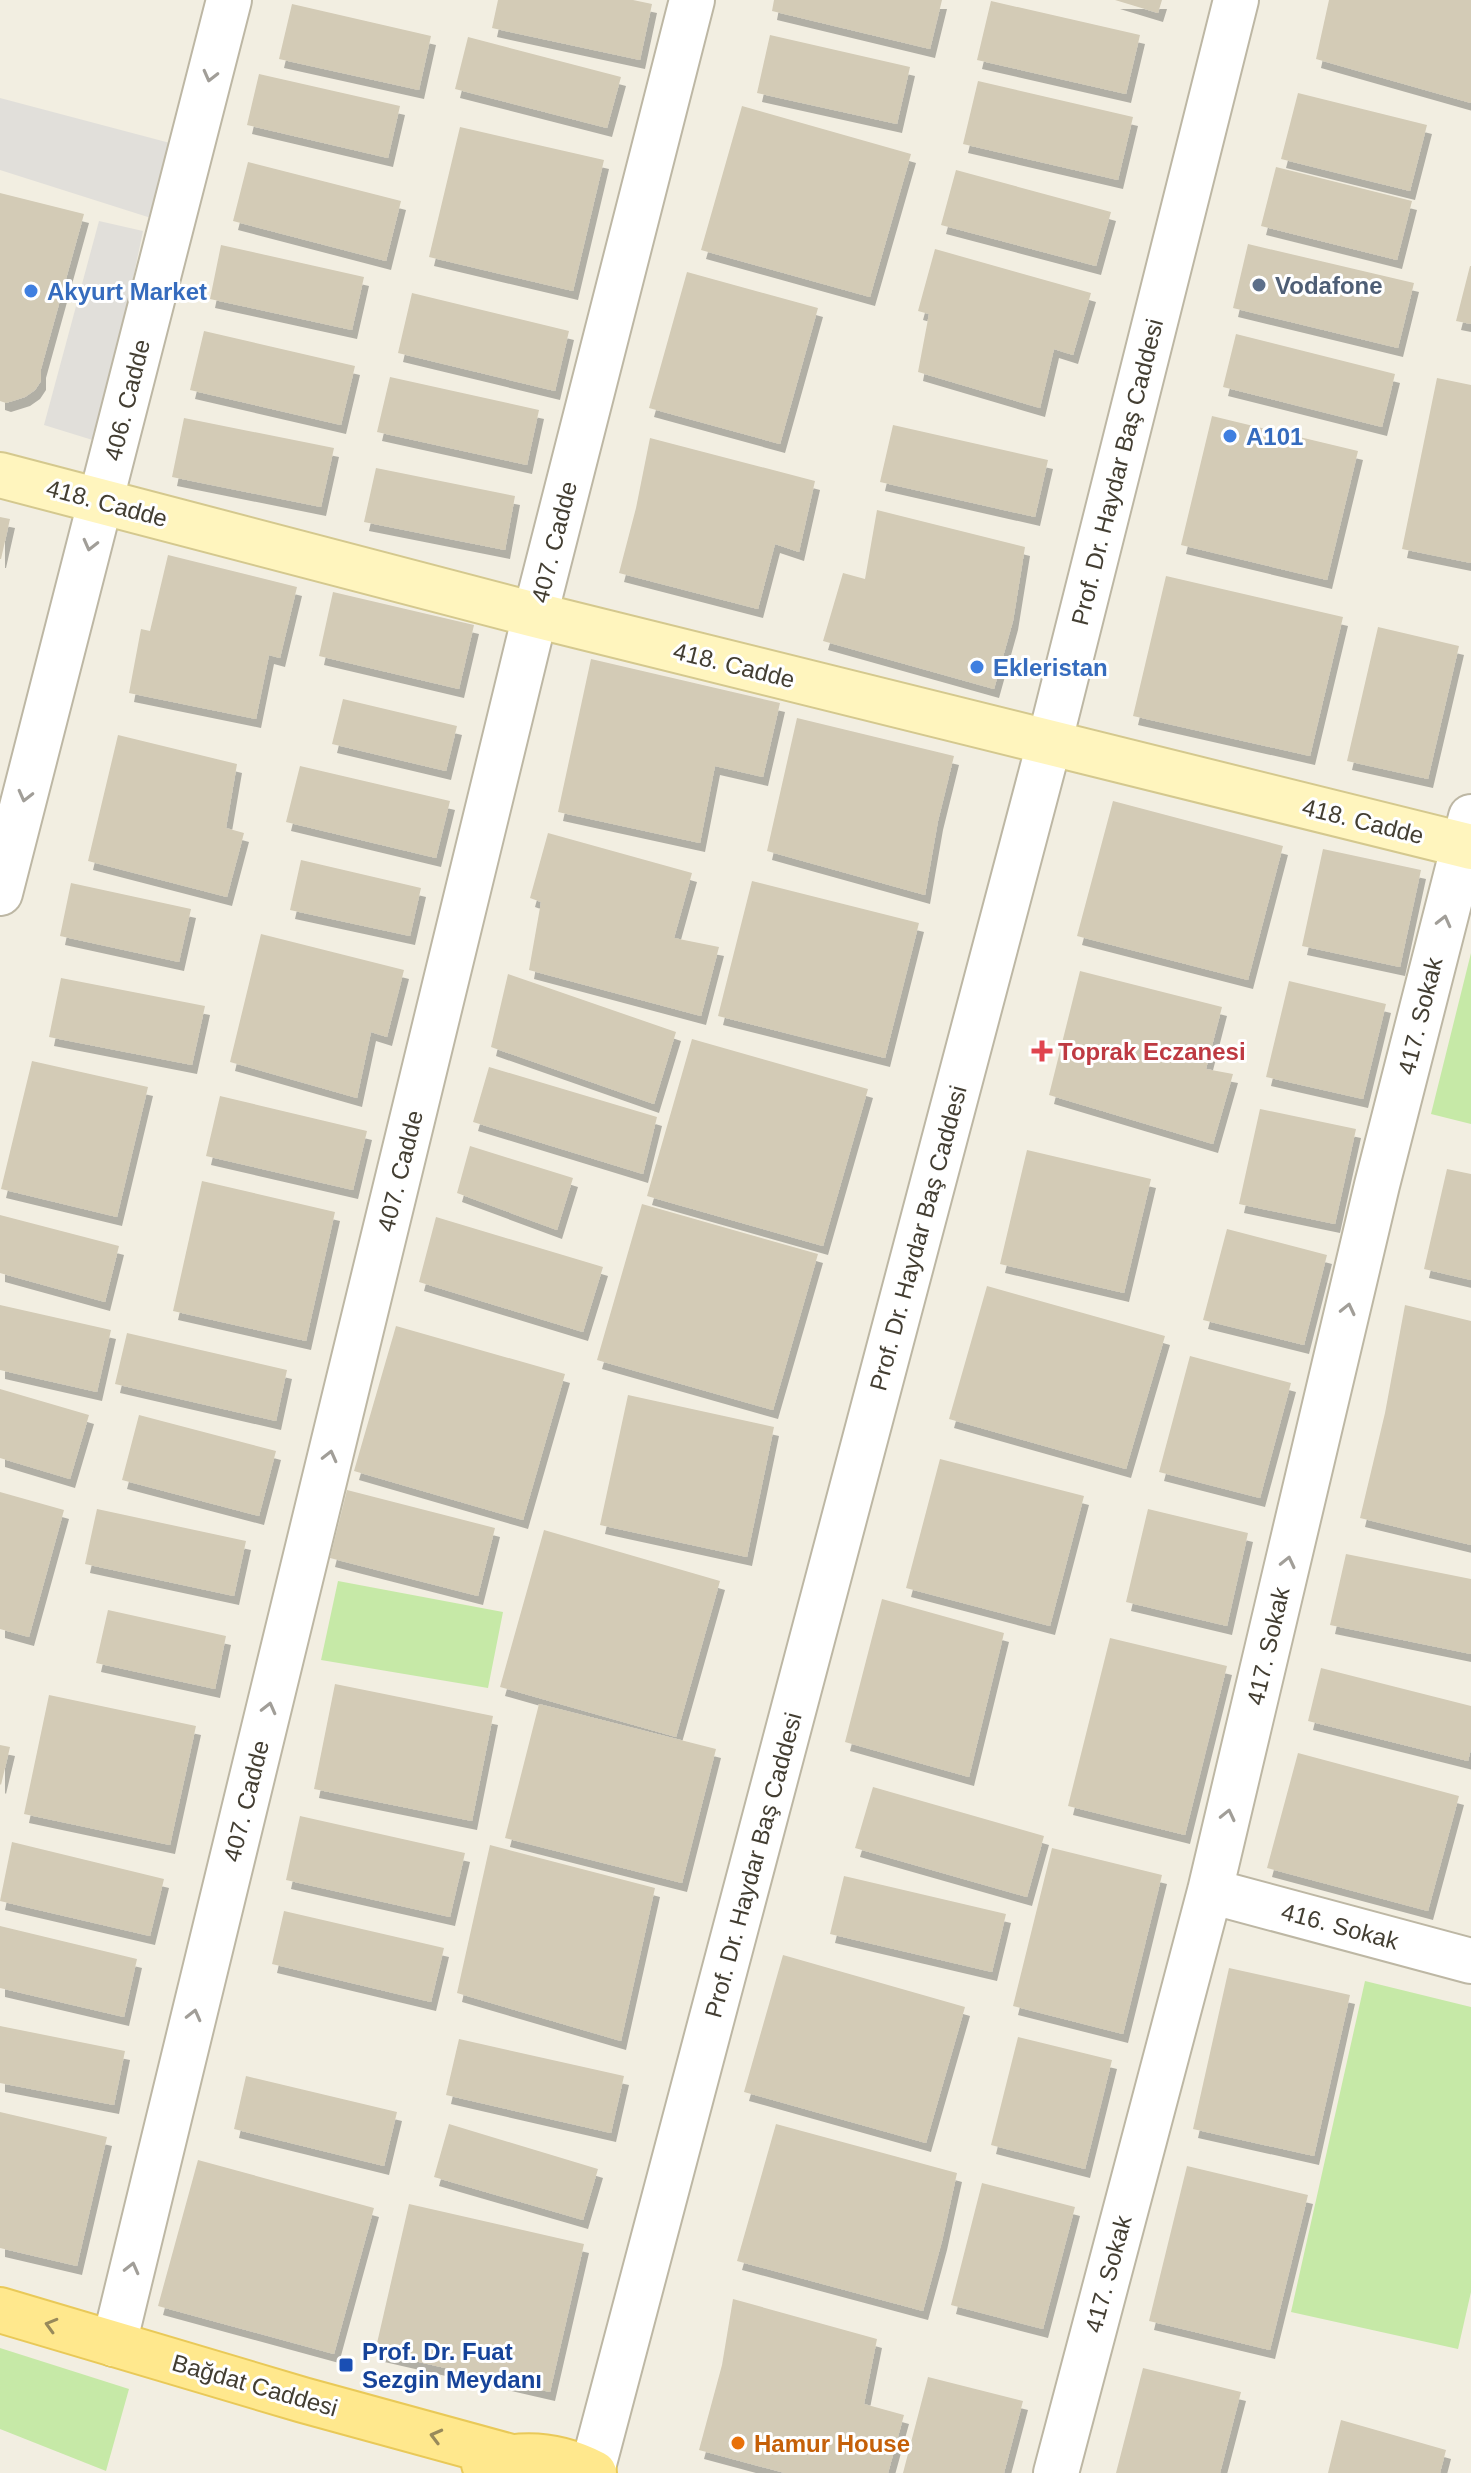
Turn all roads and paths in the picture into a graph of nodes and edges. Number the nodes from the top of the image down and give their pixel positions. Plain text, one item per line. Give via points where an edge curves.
1 (229, 0) edge
2 (692, 0) edge
3 (1236, 0) edge
4 (0, 475) edge
5 (101, 501) junction
6 (535, 615) junction
7 (1049, 744) junction
8 (1469, 836) edge
9 (0, 893) edge
10 (1210, 1891) junction
11 (1471, 1961) edge
12 (0, 2310) edge
13 (114, 2344) junction
14 (511, 2457) junction
15 (593, 2472) edge
16 (464, 2473) edge
17 (1056, 2473) edge

1 -> 5 street, 406. Cadde
2 - 6 street, 407. Cadde
3 - 7 street, Prof. Dr. Haydar Baş Caddesi
4 - 5 street, 418. Cadde
5 - 6 street, 418. Cadde
5 -> 9 street, 406. Cadde
6 - 7 street, 418. Cadde
13 -> 6 street, 407. Cadde
7 - 8 street, 418. Cadde
7 - 15 street, Prof. Dr. Haydar Baş Caddesi
10 -> 8 street, 417. Sokak via 1377,1185
10 - 11 street, 416. Sokak
10 - 17 street, 417. Sokak
13 -> 12 main road, Bağdat Caddesi
14 -> 13 main road, Bağdat Caddesi
14 - 15 main road via 552,2458
14 - 16 main road

